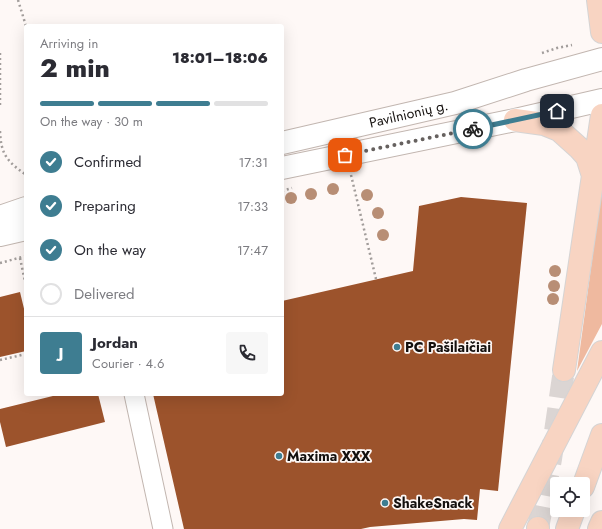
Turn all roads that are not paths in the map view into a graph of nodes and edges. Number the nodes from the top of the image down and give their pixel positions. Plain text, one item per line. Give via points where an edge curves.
1 (598, 0) edge
2 (602, 32) edge
3 (602, 59) edge
4 (602, 100) edge
5 (602, 115) edge
6 (515, 120) junction
7 (284, 143) edge
8 (284, 168) edge
9 (593, 176) junction
10 (24, 209) edge
11 (0, 217) edge
12 (24, 229) edge
13 (0, 235) edge
14 (602, 352) edge
15 (564, 370) tunnel mouth
16 (134, 396) edge
17 (602, 435) edge
18 (587, 477) edge
19 (571, 517) edge
20 (602, 522) edge
21 (164, 529) edge
22 (510, 529) edge
23 (566, 529) edge
24 (599, 529) edge

1 - 2 highway
3 - 7 street, Pavilnionių g. via 454,103
4 - 6 street, Pavilnionių g.
5 - 9 highway
6 - 8 street, Pavilnionių g.
6 - 9 highway via 544,124 559,130 586,157
9 - 15 highway
10 - 11 street
12 - 13 street
14 - 22 highway
16 - 21 street
17 - 18 highway
19 - 23 highway
20 - 24 highway

